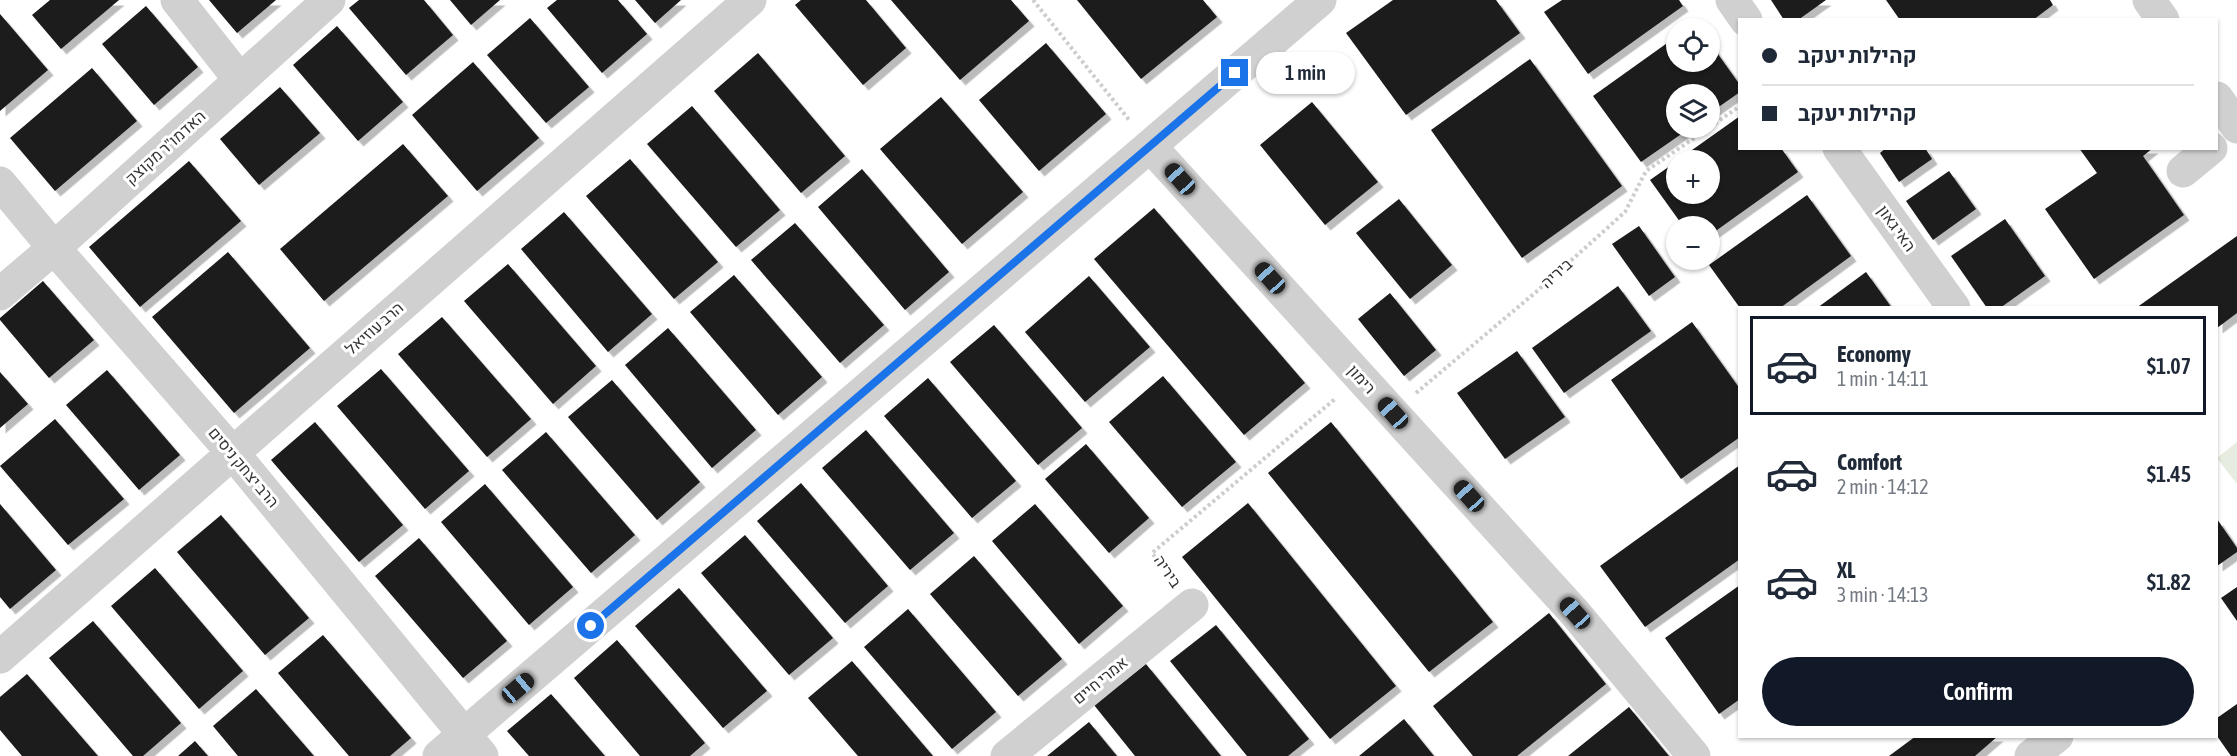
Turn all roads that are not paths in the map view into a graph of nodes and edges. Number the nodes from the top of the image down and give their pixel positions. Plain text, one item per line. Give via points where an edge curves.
1 (177, 0) edge
2 (329, 0) edge
3 (750, 0) edge
4 (1320, 0) edge
5 (1732, 0) edge
6 (2149, 0) edge
7 (1745, 18) edge
8 (2162, 18) edge
9 (240, 80) junction
10 (2218, 99) edge
11 (2237, 127) edge
12 (2218, 143) edge
13 (1150, 146) junction
14 (1840, 150) edge
15 (2209, 150) edge
16 (2183, 171) dead end
17 (0, 183) edge
18 (54, 248) junction
19 (0, 294) edge
20 (1953, 306) edge
21 (232, 452) junction
22 (1192, 605) road end
23 (0, 657) edge
24 (2054, 738) edge
25 (473, 745) edge
26 (439, 756) edge
27 (1007, 756) edge
28 (1694, 756) edge
29 (2031, 756) edge

1 - 9 street
2 - 9 street, האדמו"ר מקוצק
3 - 21 street, הרב עוזיאל
4 - 13 street
5 - 7 street
6 - 8 street
9 - 18 street, האדמו"ר מקוצק
10 - 11 street
11 - 12 street
13 - 25 street
13 - 28 street, רימון via 1575,613
14 - 20 street, האי גאון
15 - 16 street
17 - 18 street, הרב יצחק ניסים
18 - 19 street, האדמו"ר מקוצק
18 - 21 street, הרב יצחק ניסים
21 - 23 street, הרב עוזיאל
21 - 25 street, הרב יצחק ניסים
22 - 27 street, אמרי חיים
24 - 29 street
25 - 26 street

